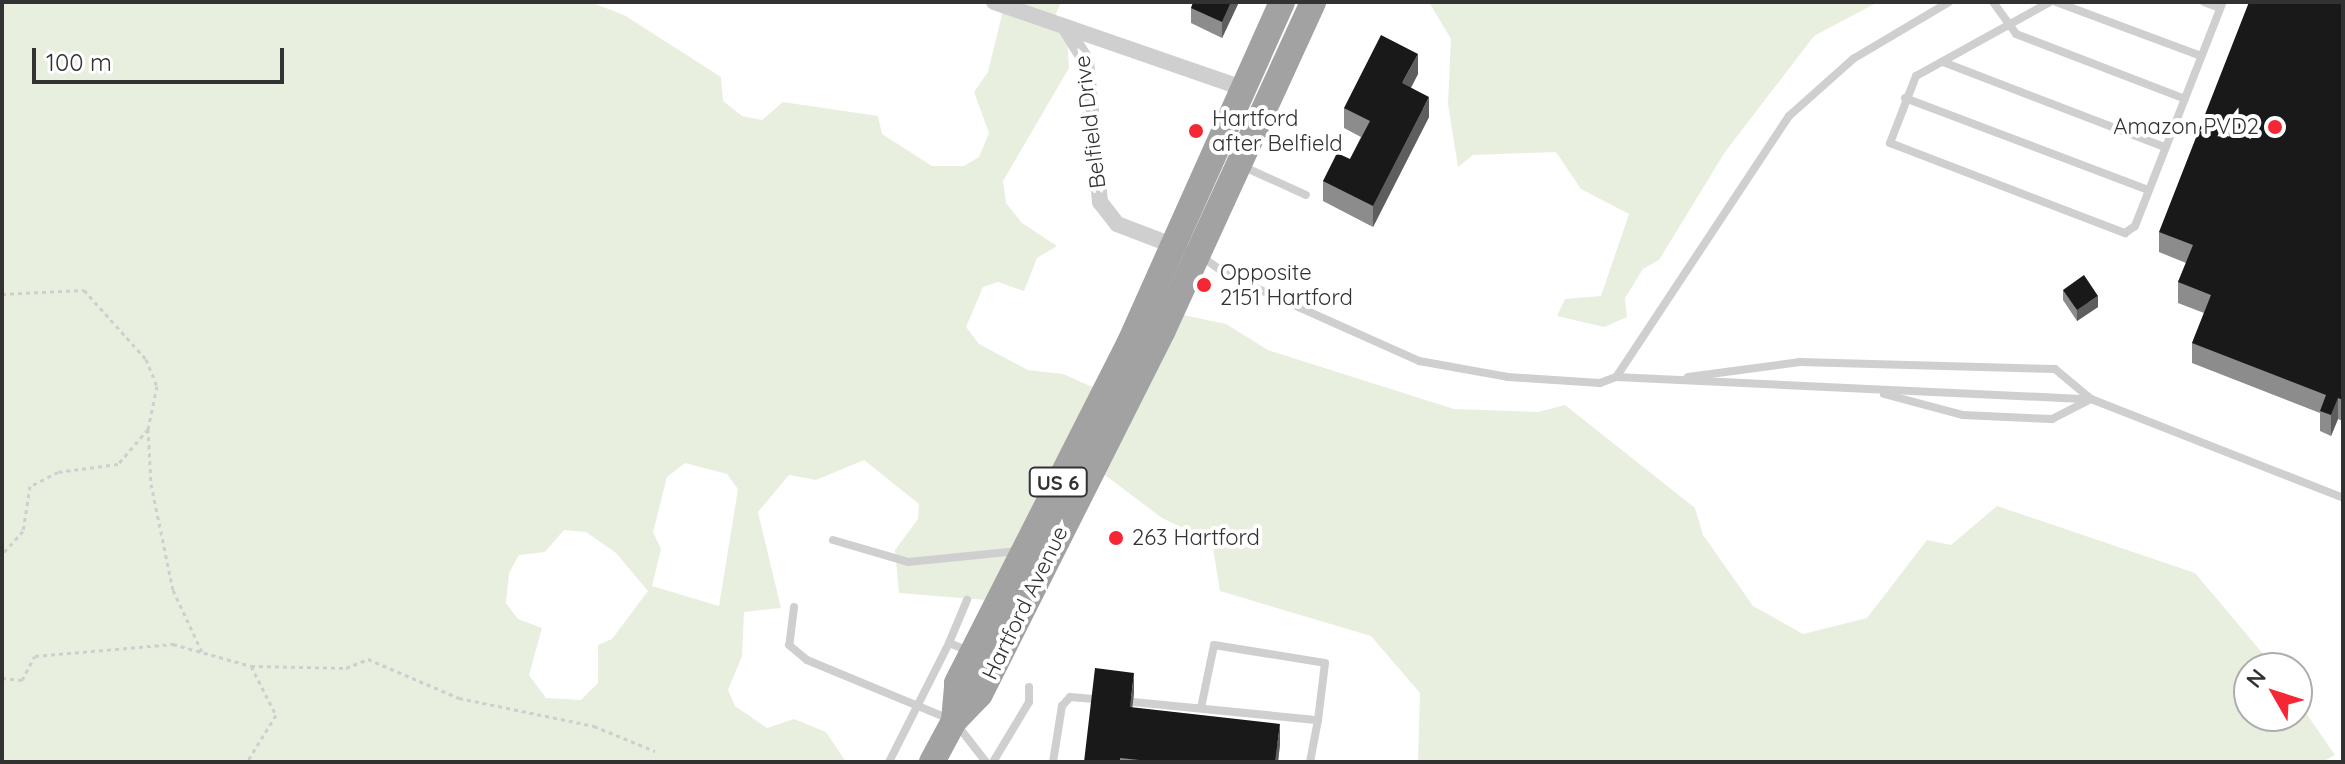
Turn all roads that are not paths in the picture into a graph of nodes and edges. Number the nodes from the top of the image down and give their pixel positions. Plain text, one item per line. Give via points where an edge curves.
1 (994, 2) edge
2 (1282, 2) edge
3 (1313, 2) edge
4 (1949, 2) edge
5 (1993, 2) edge
6 (2053, 2) edge
7 (2204, 2) edge
8 (2222, 5) edge
9 (1065, 27) junction
10 (2007, 27) junction
11 (2201, 56) junction
12 (1943, 62) junction
13 (1245, 89) junction
14 (1905, 98) junction
15 (2185, 99) junction
16 (2165, 147) junction
17 (1241, 165) junction
18 (2148, 190) junction
19 (1306, 195) dead end
20 (1174, 246) junction
21 (1200, 256) junction
22 (1616, 377) junction
23 (1683, 379) junction
24 (1873, 390) junction
25 (2091, 399) junction
26 (2343, 498) edge
27 (833, 540) dead end
28 (1022, 551) junction
29 (967, 600) dead end
30 (794, 607) dead end
31 (961, 648) junction
32 (1029, 687) dead end
33 (1094, 699) edge
34 (1133, 702) edge
35 (1201, 708) junction
36 (916, 709) junction
37 (1318, 720) junction
38 (954, 721) junction
39 (889, 762) edge
40 (932, 762) edge
41 (986, 762) edge
42 (993, 762) edge
43 (1053, 762) edge
44 (1310, 762) edge

1 - 9 street, Belfield Drive
2 - 13 highway, Hartford Avenue / US 6
3 - 17 highway, Hartford Avenue / US 6
4 - 22 lane via 1853,59 1789,116
5 - 10 lane
6 - 10 lane
6 - 11 lane
7 - 8 lane
8 - 11 lane
9 - 13 street, Belfield Drive
9 - 20 street, Belfield Drive via 1086,61 1100,202 1117,224
10 - 12 lane
10 - 15 lane
11 - 15 lane
12 - 14 lane via 1916,76
12 - 16 lane
13 - 20 highway, Hartford Avenue / US 6
14 - 18 lane
14 - 18 lane via 1889,134 1895,149 2125,233
15 - 16 lane
16 - 18 lane
17 - 19 lane
17 - 21 highway, Hartford Avenue / US 6
20 - 21 street, Belfield Drive
20 - 28 highway, Hartford Avenue / US 6
21 - 22 lane via 1292,307 1419,361 1508,377 1600,383
21 - 38 highway, Hartford Avenue / US 6 via 980,694
22 - 23 lane
23 - 24 lane
23 - 25 lane via 1709,369 1785,363 1924,362 2055,369
24 - 25 lane
24 - 25 lane via 1934,410 2042,419
25 - 26 lane
27 - 28 lane via 908,562
28 - 31 highway, Hartford Avenue / US 6
29 - 31 lane
30 - 36 lane via 789,645 807,660
31 - 36 lane
31 - 38 highway, Hartford Avenue / US 6
32 - 42 lane via 1029,702
33 - 43 lane via 1070,697 1062,706
34 - 35 lane
35 - 37 lane
35 - 37 lane via 1214,645 1325,663
36 - 38 lane
36 - 39 lane
37 - 44 lane
38 - 40 highway, Hartford Avenue / US 6
38 - 41 lane

